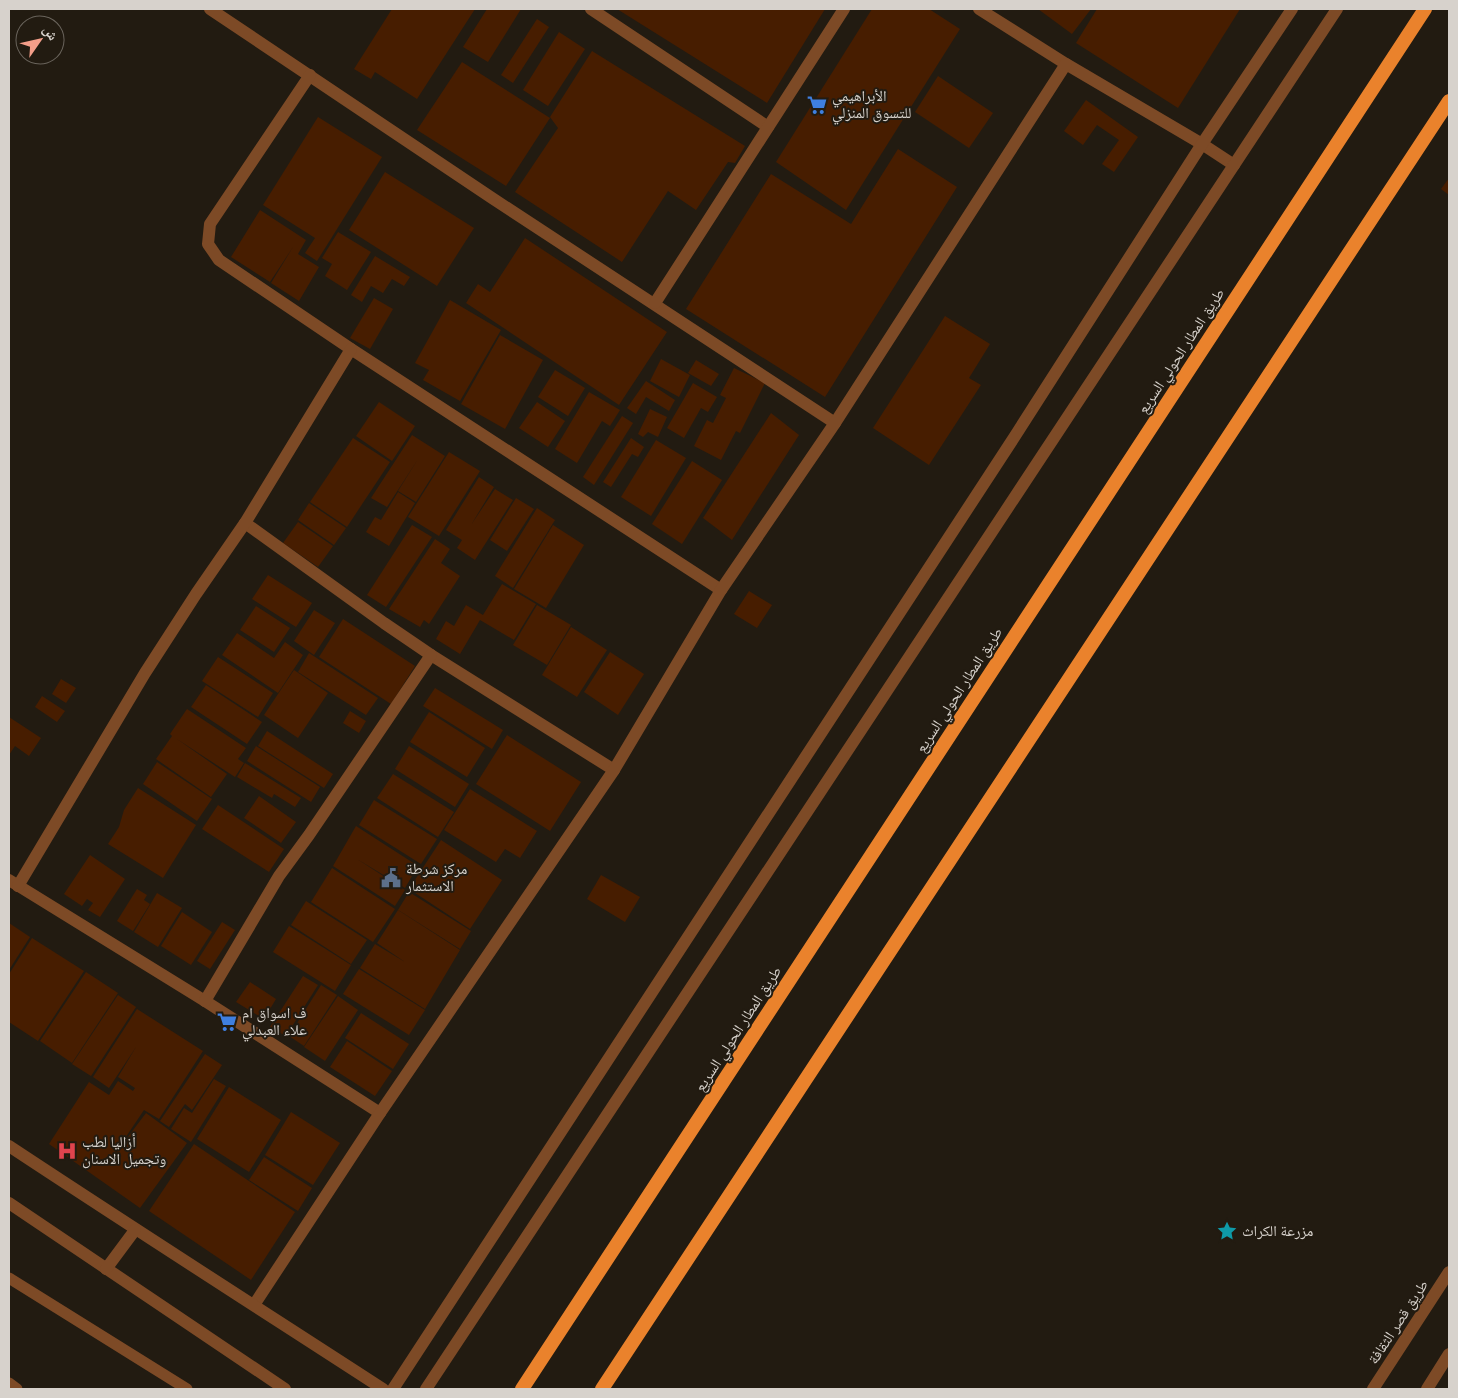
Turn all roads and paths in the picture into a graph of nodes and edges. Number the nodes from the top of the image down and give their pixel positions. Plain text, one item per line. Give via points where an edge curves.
1 (210, 9) edge
2 (591, 9) edge
3 (844, 9) edge
4 (980, 9) edge
5 (1292, 9) edge
6 (1337, 9) edge
7 (1425, 9) edge
8 (1066, 64) junction
9 (310, 75) junction
10 (1449, 101) edge
11 (768, 127) junction
12 (1202, 144) junction
13 (1234, 165) junction
14 (654, 303) junction
15 (351, 349) junction
16 (835, 423) junction
17 (244, 523) junction
18 (721, 590) junction
19 (431, 655) junction
20 (614, 770) junction
21 (13, 883) edge
22 (205, 1000) junction
23 (380, 1113) junction
24 (9, 1146) edge
25 (9, 1203) edge
26 (135, 1230) junction
27 (106, 1269) junction
28 (1449, 1272) edge
29 (9, 1278) edge
30 (254, 1305) junction
31 (1449, 1354) edge
32 (9, 1384) edge
33 (18, 1389) edge
34 (187, 1389) edge
35 (285, 1389) edge
36 (383, 1389) edge
37 (393, 1389) edge
38 (426, 1389) edge
39 (522, 1389) edge
40 (602, 1389) edge
41 (1373, 1389) edge
42 (1426, 1389) edge

1 - 9 street
2 - 11 street
3 - 11 street
4 - 8 street
5 - 12 street
6 - 13 street
7 - 39 highway, طريق المطار الحولي السريع
8 - 12 street
8 - 16 street
9 - 14 street
9 - 15 street via 210,224 208,244 219,260
10 - 40 highway
11 - 14 street
12 - 13 street
12 - 37 street
13 - 38 street
14 - 16 street
15 - 17 street
15 - 18 street
16 - 18 street
17 - 19 street
17 - 21 street
18 - 20 street
19 - 20 street
19 - 22 street via 279,876
20 - 23 street
21 - 22 street
22 - 23 street
23 - 30 street
24 - 26 street
25 - 27 street
26 - 27 street
26 - 30 street
27 - 35 street
28 - 41 street, طريق قصر الثقافة
29 - 34 lane
30 - 36 street
31 - 42 street
32 - 33 lane

